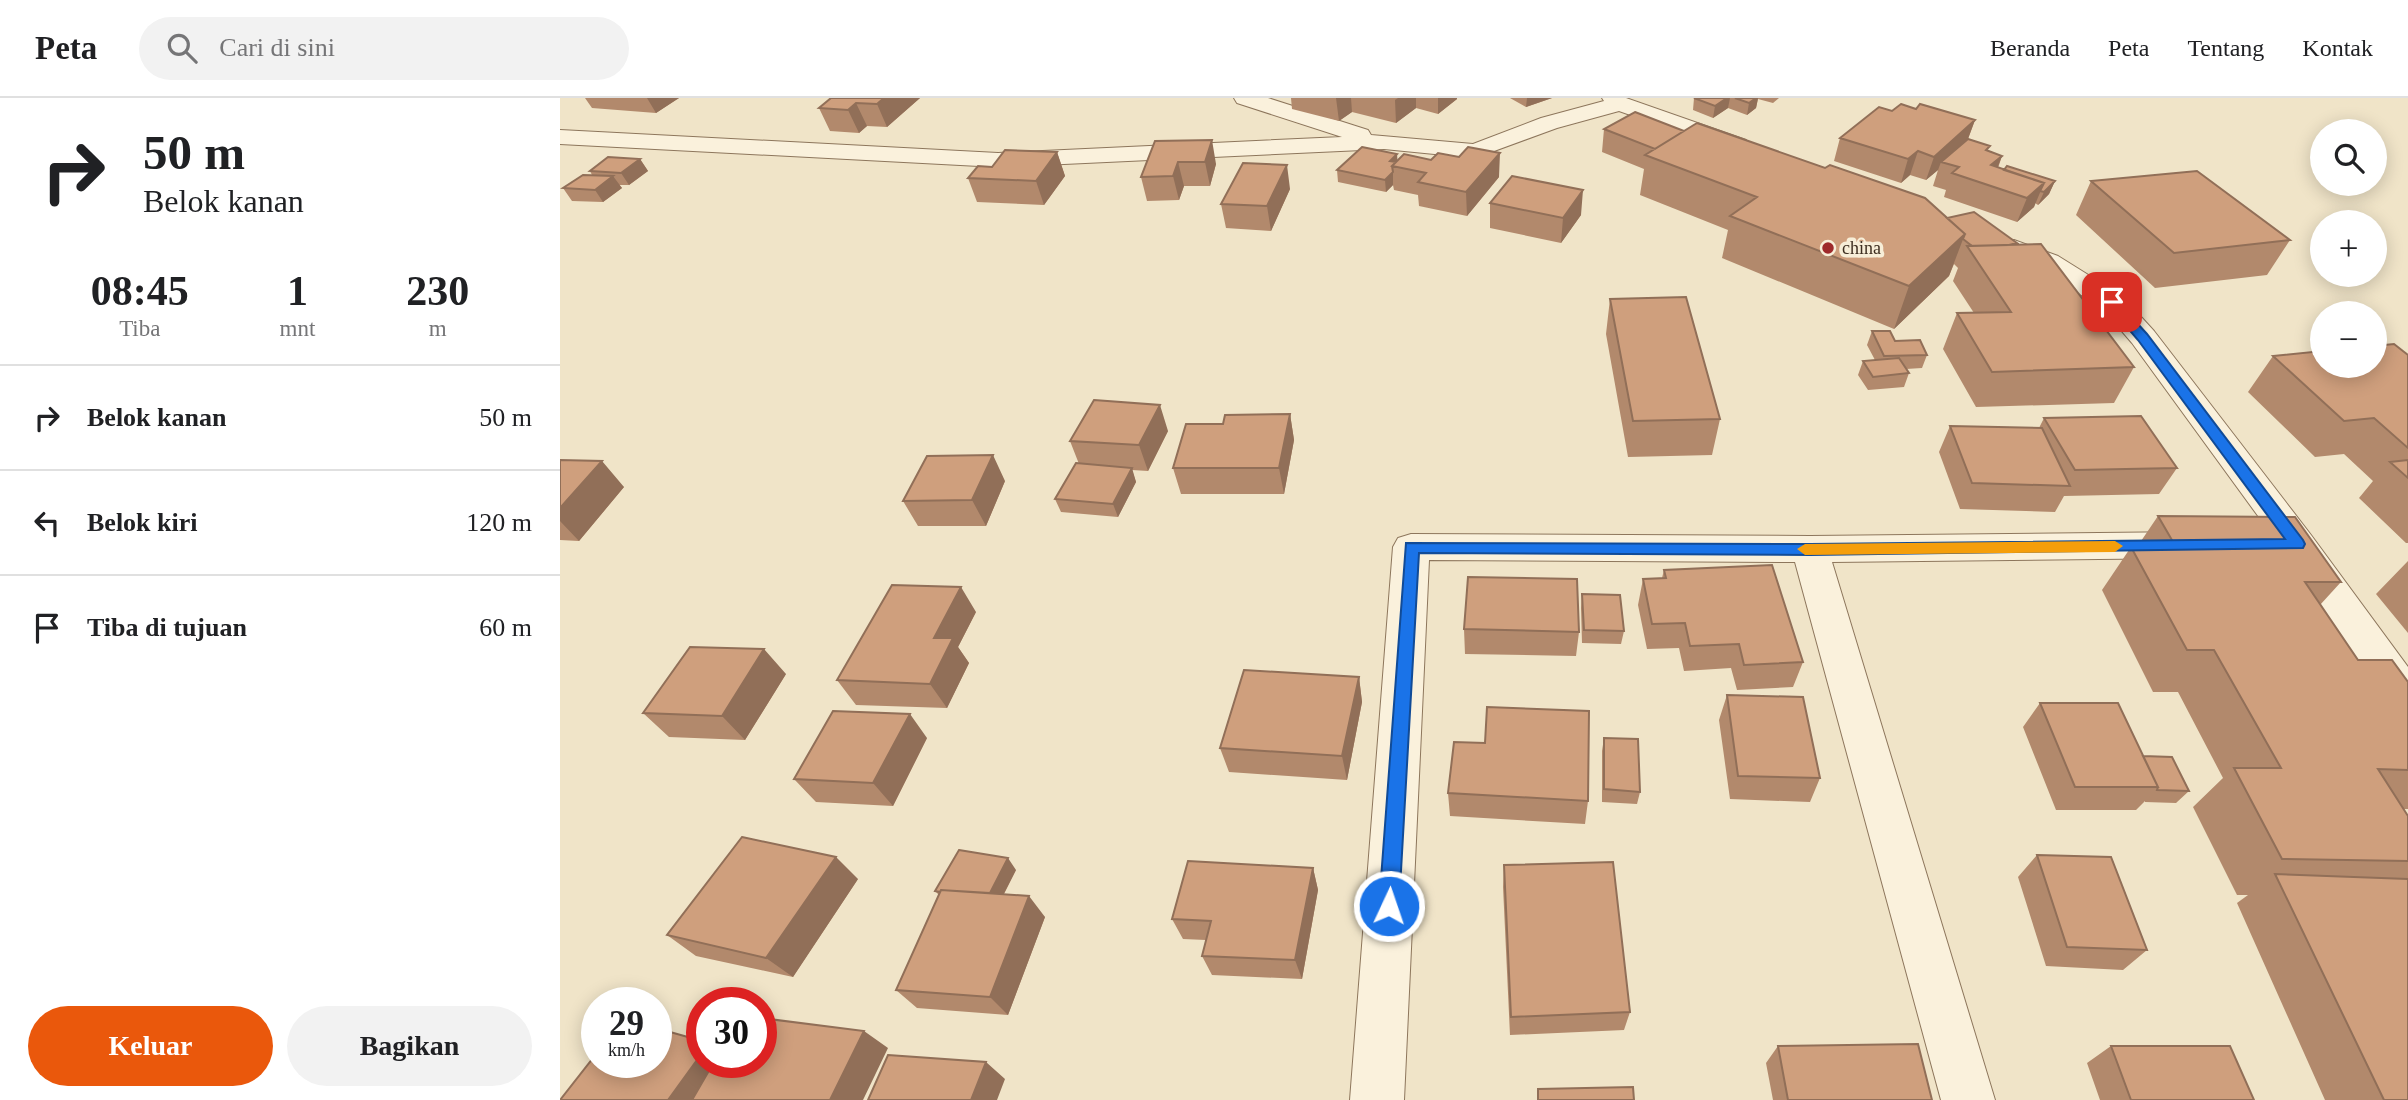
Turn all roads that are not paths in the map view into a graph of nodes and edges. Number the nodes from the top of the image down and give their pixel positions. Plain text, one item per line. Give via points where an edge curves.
1 (1245, 98) edge
2 (1616, 101) edge
3 (560, 137) edge
4 (1384, 142) junction
5 (1759, 152) edge
6 (1986, 238) edge
7 (2298, 544) junction
8 (1810, 549) junction
9 (2408, 699) edge
10 (1377, 1100) edge
11 (1968, 1100) edge

1 - 4 street
2 - 4 street via 1475,151
2 - 5 street
3 - 4 street via 998,160
6 - 7 street via 2048,261 2112,302
7 - 8 street
7 - 9 street
8 - 10 street via 1411,547
8 - 11 street

